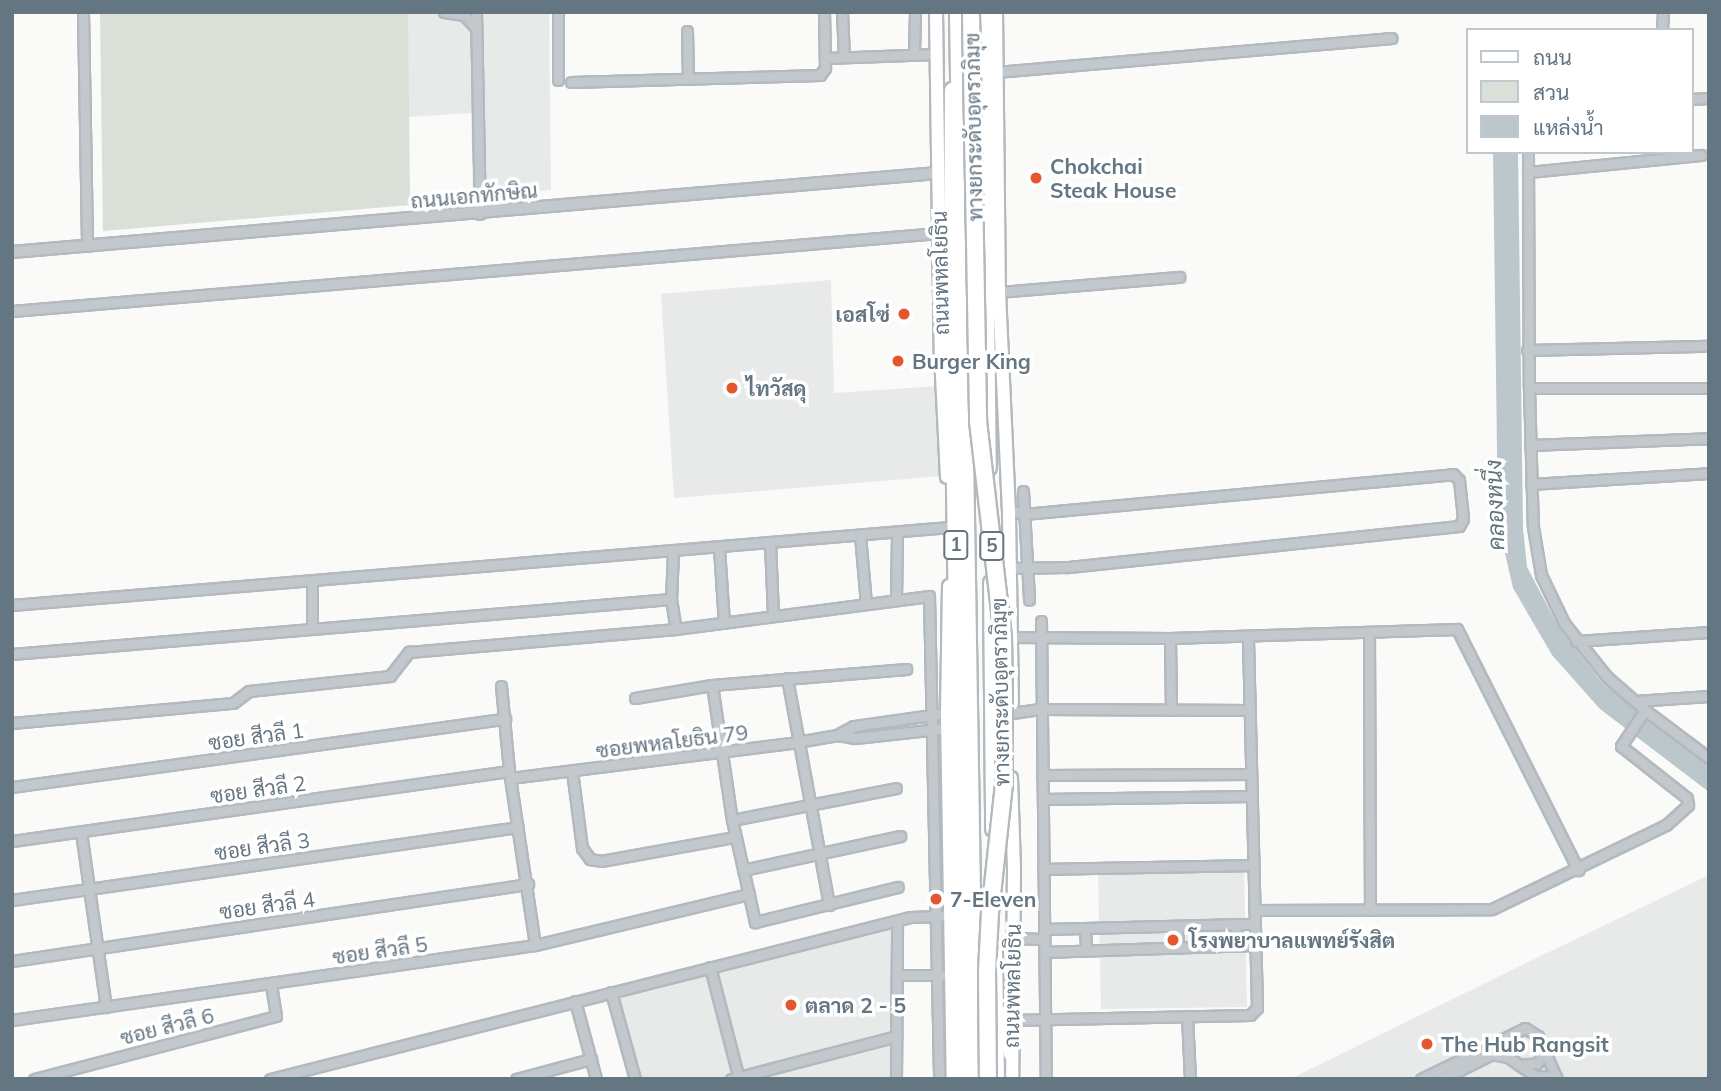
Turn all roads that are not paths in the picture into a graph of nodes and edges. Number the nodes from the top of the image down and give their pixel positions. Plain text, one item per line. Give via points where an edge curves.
1 (83, 12) edge
2 (444, 12) edge
3 (476, 12) edge
4 (558, 12) edge
5 (824, 12) edge
6 (842, 12) edge
7 (915, 12) edge
8 (936, 12) edge
9 (955, 12) edge
10 (971, 12) edge
11 (984, 12) edge
12 (996, 12) edge
13 (476, 28) junction
14 (687, 31) dead end
15 (1392, 38) dead end
16 (937, 54) junction
17 (914, 55) junction
18 (844, 57) junction
19 (825, 58) junction
20 (996, 72) junction
21 (688, 79) junction
22 (558, 80) dead end
23 (571, 82) dead end
24 (1528, 154) edge
25 (1701, 155) dead end
26 (1528, 172) junction
27 (938, 173) junction
28 (480, 214) junction
29 (939, 233) junction
30 (87, 246) junction
31 (12, 252) edge
32 (1179, 277) dead end
33 (999, 292) junction
34 (12, 311) edge
35 (1709, 346) edge
36 (1527, 350) junction
37 (1528, 388) junction
38 (1709, 388) edge
39 (1709, 438) edge
40 (1530, 445) junction
41 (1709, 473) edge
42 (1531, 484) junction
43 (1023, 491) dead end
44 (1009, 510) junction
45 (1024, 514) junction
46 (950, 527) junction
47 (897, 532) junction
48 (860, 535) junction
49 (771, 543) junction
50 (719, 548) junction
51 (673, 552) junction
52 (1011, 568) junction
53 (1027, 568) junction
54 (312, 582) junction
55 (671, 599) junction
56 (896, 599) junction
57 (1029, 600) dead end
58 (866, 603) junction
59 (12, 604) edge
60 (774, 615) junction
61 (1041, 621) dead end
62 (724, 623) junction
63 (312, 629) junction
64 (676, 629) junction
65 (1369, 632) junction
66 (1709, 632) edge
67 (1248, 636) junction
68 (1012, 637) junction
69 (1170, 638) junction
70 (1041, 639) junction
71 (1576, 641) junction
72 (12, 654) edge
73 (906, 669) dead end
74 (787, 678) junction
75 (712, 685) junction
76 (501, 686) dead end
77 (1709, 696) edge
78 (635, 698) dead end
79 (1635, 701) junction
80 (1042, 709) junction
81 (1171, 710) junction
82 (1250, 710) junction
83 (1644, 711) junction
84 (947, 713) junction
85 (1012, 713) junction
86 (932, 715) junction
87 (505, 719) junction
88 (897, 720) junction
89 (12, 723) edge
90 (947, 728) junction
91 (933, 730) junction
92 (899, 734) junction
93 (837, 735) junction
94 (797, 742) junction
95 (721, 752) junction
96 (1709, 758) edge
97 (572, 771) junction
98 (1251, 774) junction
99 (509, 775) junction
100 (1042, 775) junction
101 (12, 787) edge
102 (896, 788) dead end
103 (1252, 796) junction
104 (1043, 799) junction
105 (810, 804) junction
106 (732, 820) junction
107 (518, 827) junction
108 (81, 832) junction
109 (736, 836) junction
110 (900, 836) dead end
111 (12, 841) edge
112 (817, 854) junction
113 (1253, 865) junction
114 (1044, 869) junction
115 (743, 870) junction
116 (1578, 870) junction
117 (528, 884) junction
118 (898, 887) dead end
119 (89, 889) junction
120 (749, 894) junction
121 (12, 900) edge
122 (829, 905) junction
123 (1254, 910) junction
124 (1370, 910) junction
125 (944, 916) junction
126 (897, 921) junction
127 (1254, 924) junction
128 (1236, 925) junction
129 (1177, 926) junction
130 (1085, 928) junction
131 (1044, 934) junction
132 (1013, 938) junction
133 (536, 945) junction
134 (1237, 946) junction
135 (1255, 946) junction
136 (99, 948) junction
137 (1178, 948) junction
138 (1086, 950) junction
139 (1044, 952) junction
140 (12, 961) edge
141 (710, 967) junction
142 (898, 975) junction
143 (945, 975) junction
144 (995, 982) junction
145 (271, 984) junction
146 (611, 992) junction
147 (575, 1001) junction
148 (106, 1007) junction
149 (1187, 1016) junction
150 (1045, 1019) junction
151 (12, 1020) edge
152 (1011, 1020) junction
153 (897, 1036) junction
154 (1545, 1053) junction
155 (1011, 1054) junction
156 (591, 1059) junction
157 (1520, 1065) junction
158 (736, 1078) edge
159 (1556, 1078) edge
160 (34, 1079) edge
161 (271, 1079) edge
162 (516, 1079) edge
163 (596, 1079) edge
164 (635, 1079) edge
165 (897, 1079) edge
166 (939, 1079) edge
167 (953, 1079) edge
168 (964, 1079) edge
169 (975, 1079) edge
170 (988, 1079) edge
171 (997, 1079) edge
172 (1012, 1079) edge
173 (1046, 1079) edge
174 (1190, 1079) edge
175 (1421, 1079) edge
176 (1442, 1079) edge

1 - 30 street
2 - 13 street via 464,15
3 - 13 street
4 - 22 street
5 - 19 street
6 - 18 street
7 - 17 street
8 - 16 main road, ถนนพหลโยธิน / 1
9 - 168 highway, ถนนพหลโยธิน / 1 via 951,292
9 - 169 highway, ทางยกระดับอุตราภิมุข / 5
10 - 170 highway, ทางยกระดับอุตราภิมุข / 5, bridge via 978,421 1003,637 1004,690 1004,784 988,948
11 - 144 highway, ถนนพหลโยธิน / 1
12 - 20 main road, ถนนพหลโยธิน
13 - 28 street
14 - 21 street
15 - 20 street
16 - 17 street
16 - 27 main road, ถนนพหลโยธิน / 1
17 - 18 street
18 - 19 street
19 - 21 street via 825,68 818,76
20 - 33 main road, ถนนพหลโยธิน
21 - 23 street
24 - 26 street
25 - 26 street
26 - 36 street
27 - 28 street, ถนนเอกทักษิณ
27 - 29 main road, ถนนพหลโยธิน / 1
28 - 30 street, ถนนเอกทักษิณ
29 - 34 street
29 - 46 main road, ถนนพหลโยธิน / 1
30 - 31 street, ถนนเอกทักษิณ
32 - 33 street
33 - 44 main road, ถนนพหลโยธิน
35 - 36 street
36 - 37 street
37 - 38 street
37 - 40 street
39 - 40 street
40 - 42 street
41 - 42 street
42 - 71 street via 1541,575
43 - 45 street
44 - 45 street
44 - 52 main road, ถนนพหลโยธิน
45 - 53 street
45 - 53 street via 1454,474 1459,480 1463,519 1459,526 1066,568
46 - 47 street
46 - 84 main road, ถนนพหลโยธิน / 1
47 - 48 street
47 - 56 street
48 - 49 street
48 - 58 street
49 - 50 street
49 - 60 street
50 - 51 street
50 - 62 street
51 - 54 street
51 - 55 street
52 - 53 street
52 - 68 main road, ถนนพหลโยธิน
53 - 57 street
54 - 59 street
54 - 63 street
55 - 63 street
55 - 64 street
56 - 58 street
56 - 86 street via 929,596
58 - 60 street
60 - 62 street
61 - 70 street
62 - 64 street
63 - 72 street
64 - 89 street via 409,652 390,676 249,691 233,703
65 - 67 street
65 - 116 street via 1457,629
65 - 124 street
66 - 71 street
67 - 69 street
67 - 82 street
68 - 70 street
68 - 85 main road, ถนนพหลโยธิน
69 - 70 street
69 - 81 street
70 - 80 street
71 - 79 street
73 - 74 street
74 - 75 street
74 - 94 street
75 - 78 street
75 - 95 street
76 - 87 street
77 - 79 street
79 - 83 street
80 - 81 street
80 - 85 street
80 - 100 street
81 - 82 street
82 - 98 street
83 - 96 street
83 - 116 street via 1622,744 1688,799 1688,805 1666,825
84 - 86 street, ซอยพหลโยธิน 79
84 - 90 main road, ถนนพหลโยธิน / 1
85 - 132 main road, ถนนพหลโยธิน
86 - 88 street, ซอยพหลโยธิน 79
86 - 91 street
87 - 99 street
87 - 101 street, ซอย สีวลี 1
88 - 92 street
88 - 93 street, ซอยพหลโยธิน 79 via 854,726
90 - 91 street, ซอยพหลโยธิน 79
90 - 125 main road, ถนนพหลโยธิน / 1
91 - 92 street, ซอยพหลโยธิน 79
91 - 125 street
92 - 93 street, ซอยพหลโยธิน 79
93 - 94 street, ซอยพหลโยธิน 79
94 - 95 street, ซอยพหลโยธิน 79
94 - 105 street
95 - 97 street, ซอยพหลโยธิน 79
95 - 106 street
97 - 99 street, ซอยพหลโยธิน 79
97 - 109 street via 582,848 590,859 601,862
98 - 100 street
98 - 103 street
99 - 107 street
99 - 108 street, ซอย สีวลี 2
100 - 104 street
102 - 105 street
103 - 104 street
103 - 113 street
104 - 114 street
105 - 106 street
105 - 112 street
106 - 109 street
107 - 117 street
107 - 119 street, ซอย สีวลี 3
108 - 111 street, ซอย สีวลี 2
108 - 119 street
109 - 115 street
110 - 112 street
112 - 115 street
112 - 122 street
113 - 114 street
113 - 123 street
114 - 131 street
115 - 120 street
116 - 124 street via 1492,909
117 - 133 street
117 - 136 street, ซอย สีวลี 4
118 - 122 street
119 - 121 street, ซอย สีวลี 3
119 - 136 street
120 - 122 street via 755,922
120 - 133 street, ซอย สีวลี 5
123 - 124 street
123 - 127 street
125 - 126 street
125 - 143 main road, ถนนพหลโยธิน / 1
126 - 141 street
126 - 142 street
127 - 128 street
127 - 135 street
128 - 129 street
128 - 134 street
129 - 130 street
129 - 137 street
130 - 131 street
130 - 138 street
131 - 132 street
131 - 139 street
132 - 152 main road, ถนนพหลโยธิน
133 - 145 street, ซอย สีวลี 5
134 - 135 street
134 - 137 street
135 - 149 street via 1257,1008 1250,1015
136 - 140 street, ซอย สีวลี 4
136 - 148 street
137 - 138 street
138 - 139 street
139 - 150 street
141 - 146 street
141 - 158 street
142 - 143 street
142 - 153 street
143 - 166 street
143 - 167 main road, ถนนพหลโยธิน / 1
144 - 155 highway
144 - 171 highway, ถนนพหลโยธิน / 1
145 - 148 street, ซอย สีวลี 5
145 - 160 street, ซอย สีวลี 6 via 276,1016
146 - 147 street
146 - 164 street
147 - 156 street
147 - 161 street
148 - 151 street, ซอย สีวลี 5
149 - 150 street
149 - 174 street
150 - 152 street
150 - 173 street
152 - 155 main road, ถนนพหลโยธิน
153 - 158 street
153 - 165 street
154 - 157 street via 1537,1063
154 - 159 street
154 - 175 street via 1538,1036 1525,1028
155 - 172 main road, ถนนพหลโยธิน
156 - 162 street
156 - 163 street
157 - 159 street via 1535,1076
157 - 176 street via 1507,1056 1492,1054

